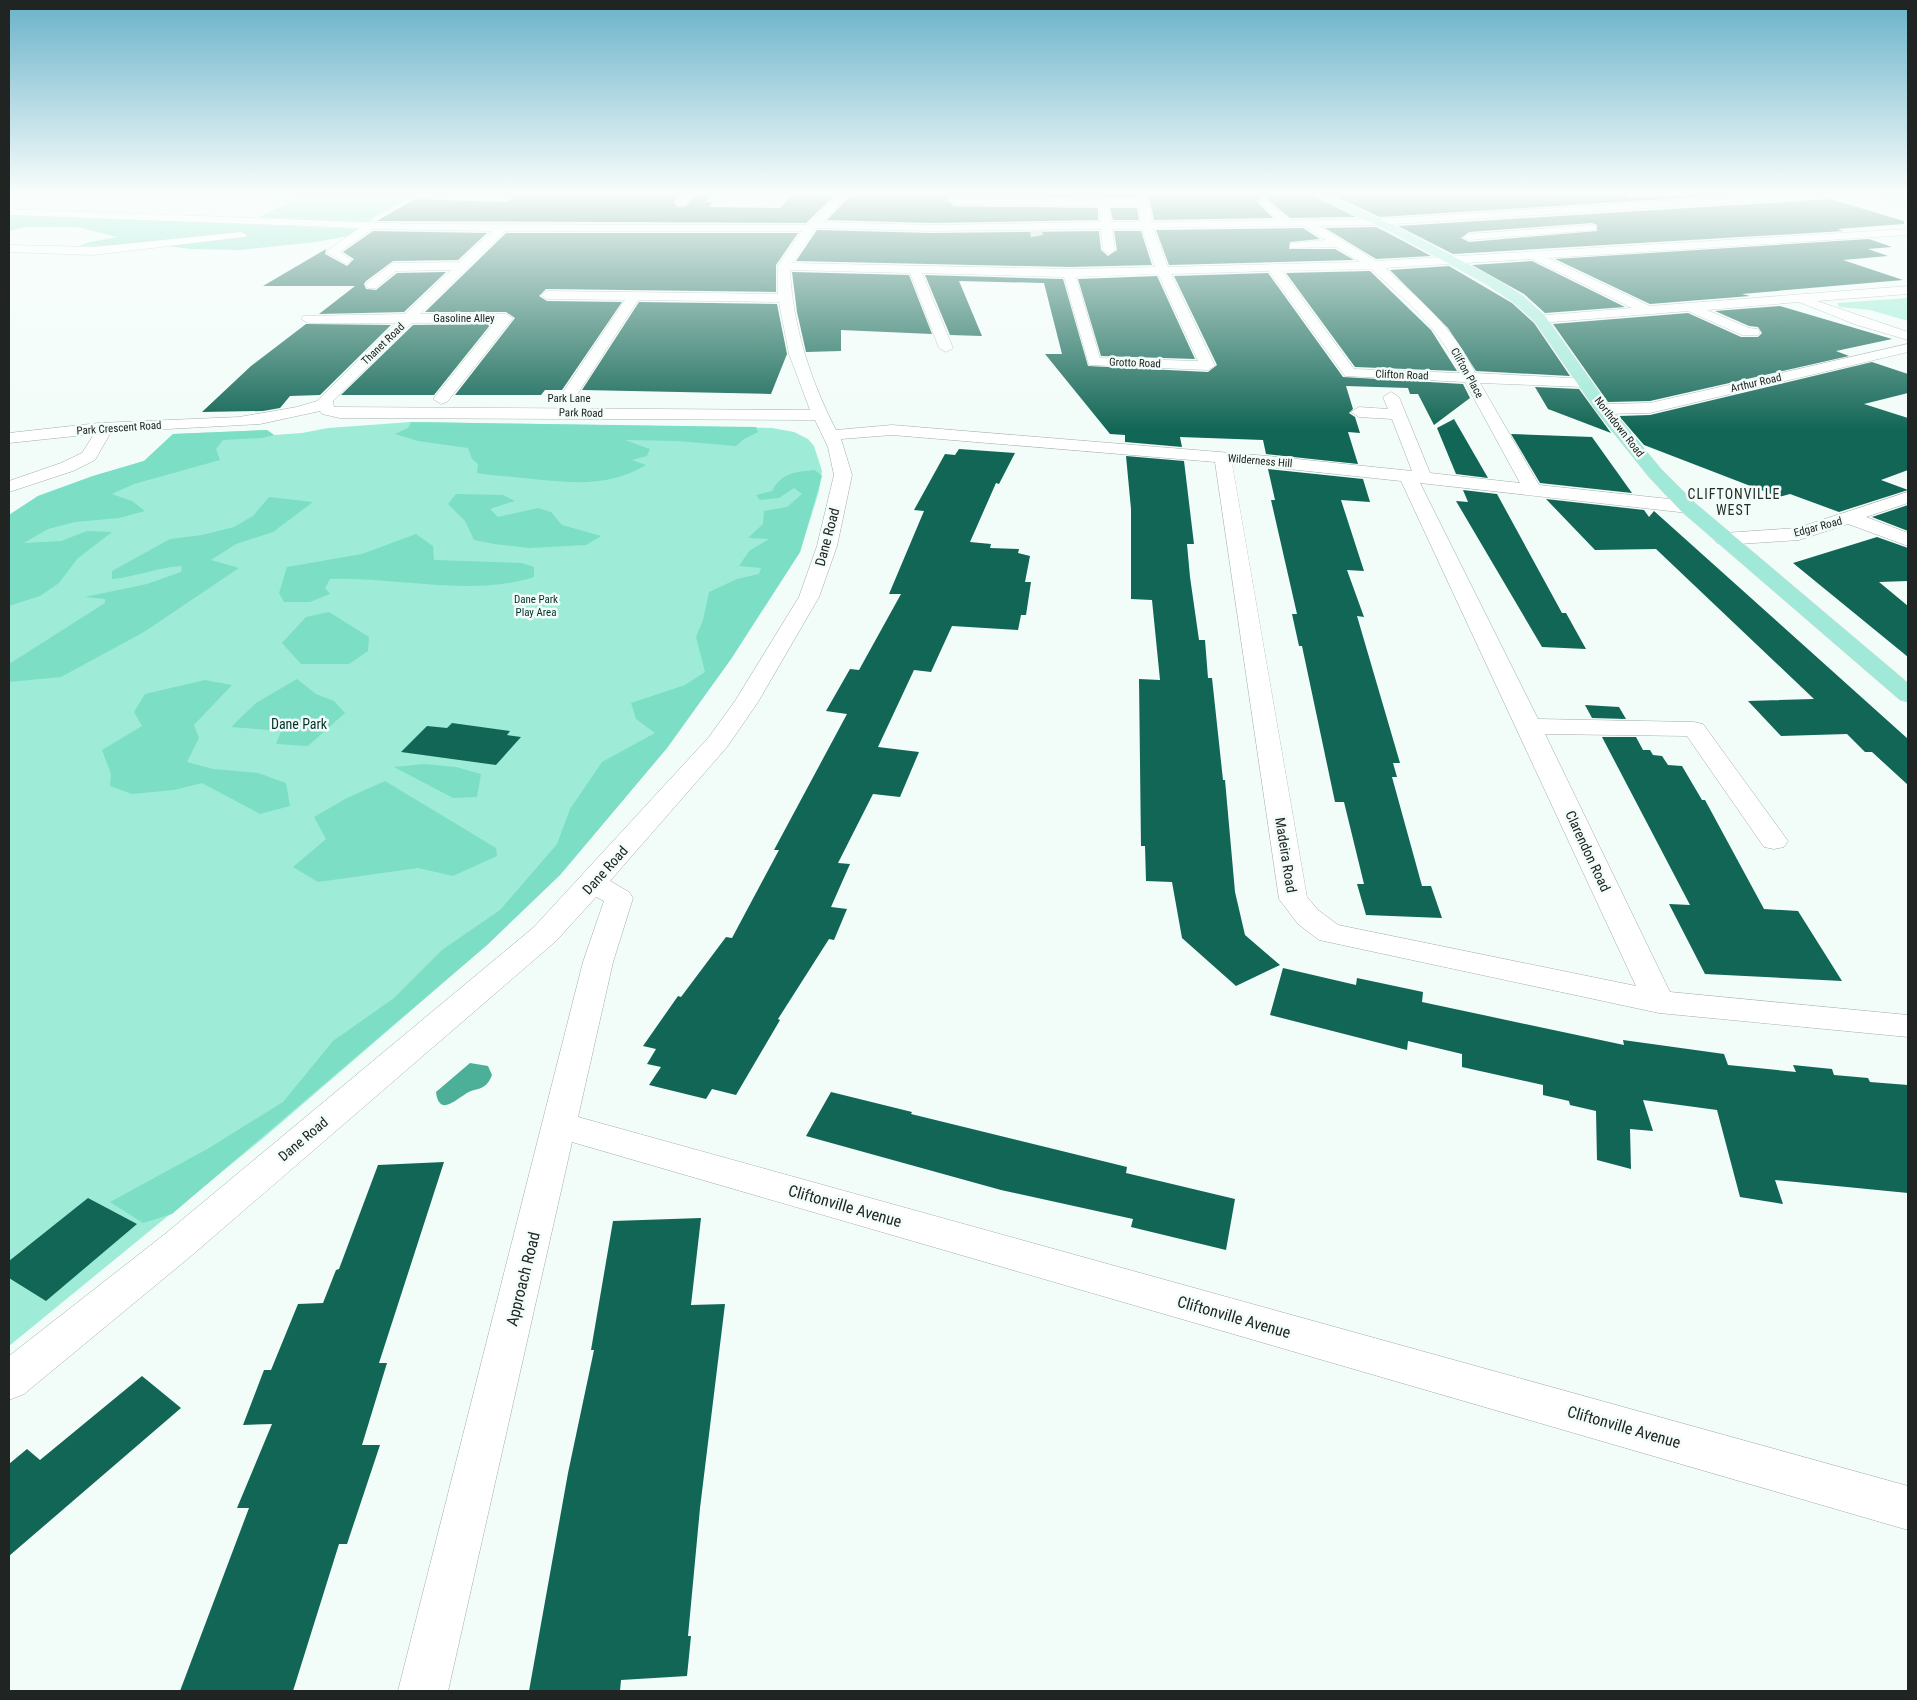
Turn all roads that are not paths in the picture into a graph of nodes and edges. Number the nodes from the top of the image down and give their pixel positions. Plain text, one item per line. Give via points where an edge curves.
1 (387, 271) edge
2 (457, 271) edge
3 (784, 271) edge
4 (916, 271) edge
5 (983, 271) edge
6 (1146, 271) edge
7 (1162, 271) edge
8 (1275, 271) edge
9 (1381, 271) edge
10 (1472, 271) edge
11 (1567, 271) edge
12 (1068, 273) junction
13 (450, 278) junction
14 (1908, 290) edge
15 (547, 296) dead end
16 (633, 297) junction
17 (1797, 297) junction
18 (785, 298) junction
19 (1687, 306) junction
20 (1646, 310) junction
21 (308, 318) dead end
22 (408, 318) junction
23 (1540, 318) junction
24 (1753, 332) dead end
25 (1908, 336) edge
26 (946, 348) dead end
27 (1908, 348) edge
28 (1470, 378) junction
29 (1584, 382) junction
30 (1391, 397) dead end
31 (567, 398) junction
32 (586, 398) dead end
33 (793, 398) dead end
34 (441, 399) junction
35 (325, 402) junction
36 (816, 406) junction
37 (1603, 409) junction
38 (1359, 412) dead end
39 (340, 413) junction
40 (1396, 414) junction
41 (229, 424) junction
42 (105, 428) junction
43 (831, 435) junction
44 (9, 438) edge
45 (1223, 458) junction
46 (1415, 476) junction
47 (9, 487) edge
48 (1532, 490) junction
49 (1908, 497) edge
50 (1688, 506) junction
51 (1851, 518) junction
52 (1724, 540) junction
53 (1908, 540) edge
54 (1908, 695) edge
55 (1529, 726) junction
56 (1774, 841) dead end
57 (593, 883) junction
58 (1659, 1002) junction
59 (1908, 1026) edge
60 (560, 1125) junction
61 (9, 1381) edge
62 (1908, 1508) edge
63 (423, 1691) edge

1 - 13 street via 376,282
2 - 13 street, Thanet Road
3 - 18 street, Dane Road
4 - 26 street
5 - 12 street
6 - 12 street
7 - 12 street, Grotto Road via 1208,366 1094,362
8 - 28 street, Clifton Road via 1350,373
9 - 28 street, Clifton Place via 1430,315 1458,351
10 - 23 main road, Northdown Road via 1505,289
11 - 20 street
13 - 22 street, Thanet Road
14 - 17 street
15 - 16 street
16 - 18 street
16 - 31 street
17 - 19 street
17 - 25 street
18 - 36 street, Dane Road via 796,354
19 - 20 street
19 - 24 street
20 - 23 street
21 - 22 street
22 - 34 street, Gasoline Alley via 506,318
22 - 35 street, Thanet Road
23 - 29 main road, Northdown Road
27 - 37 street, Arthur Road via 1650,408
28 - 29 street, Clifton Road
28 - 48 street, Clifton Place
29 - 37 main road, Northdown Road
30 - 40 street, Clarendon Road
31 - 32 street, Park Lane
31 - 34 street, Park Lane
33 - 36 street
34 - 35 street, Park Lane
35 - 39 street via 328,410
35 - 41 street, Park Crescent Road via 281,417
36 - 39 street, Park Road
36 - 43 street, Dane Road
37 - 50 main road, Northdown Road
38 - 40 street
39 - 41 street, Park Crescent Road via 290,423
40 - 46 street, Clarendon Road
41 - 42 street, Park Crescent Road
42 - 44 street, Park Crescent Road
42 - 47 street via 89,456
43 - 45 street, Wilderness Hill via 892,430
43 - 57 street, Dane Road via 843,475 827,546 809,597 718,742
45 - 46 street, Wilderness Hill
45 - 58 street, Madeira Road via 1293,899 1308,917 1329,933
46 - 48 street, Wilderness Hill
46 - 55 street, Clarendon Road
48 - 50 street, Wilderness Hill
49 - 51 street, Edgar Road
50 - 52 main road, Northdown Road
51 - 52 street, Edgar Road via 1799,534
51 - 53 street
52 - 54 main road, Northdown Road
55 - 56 street via 1694,729
55 - 58 street, Clarendon Road
57 - 60 street, Approach Road via 619,898 598,962
57 - 61 street, Dane Road via 538,940 178,1245
58 - 59 street
60 - 62 street, Cliftonville Avenue
60 - 63 street, Approach Road

